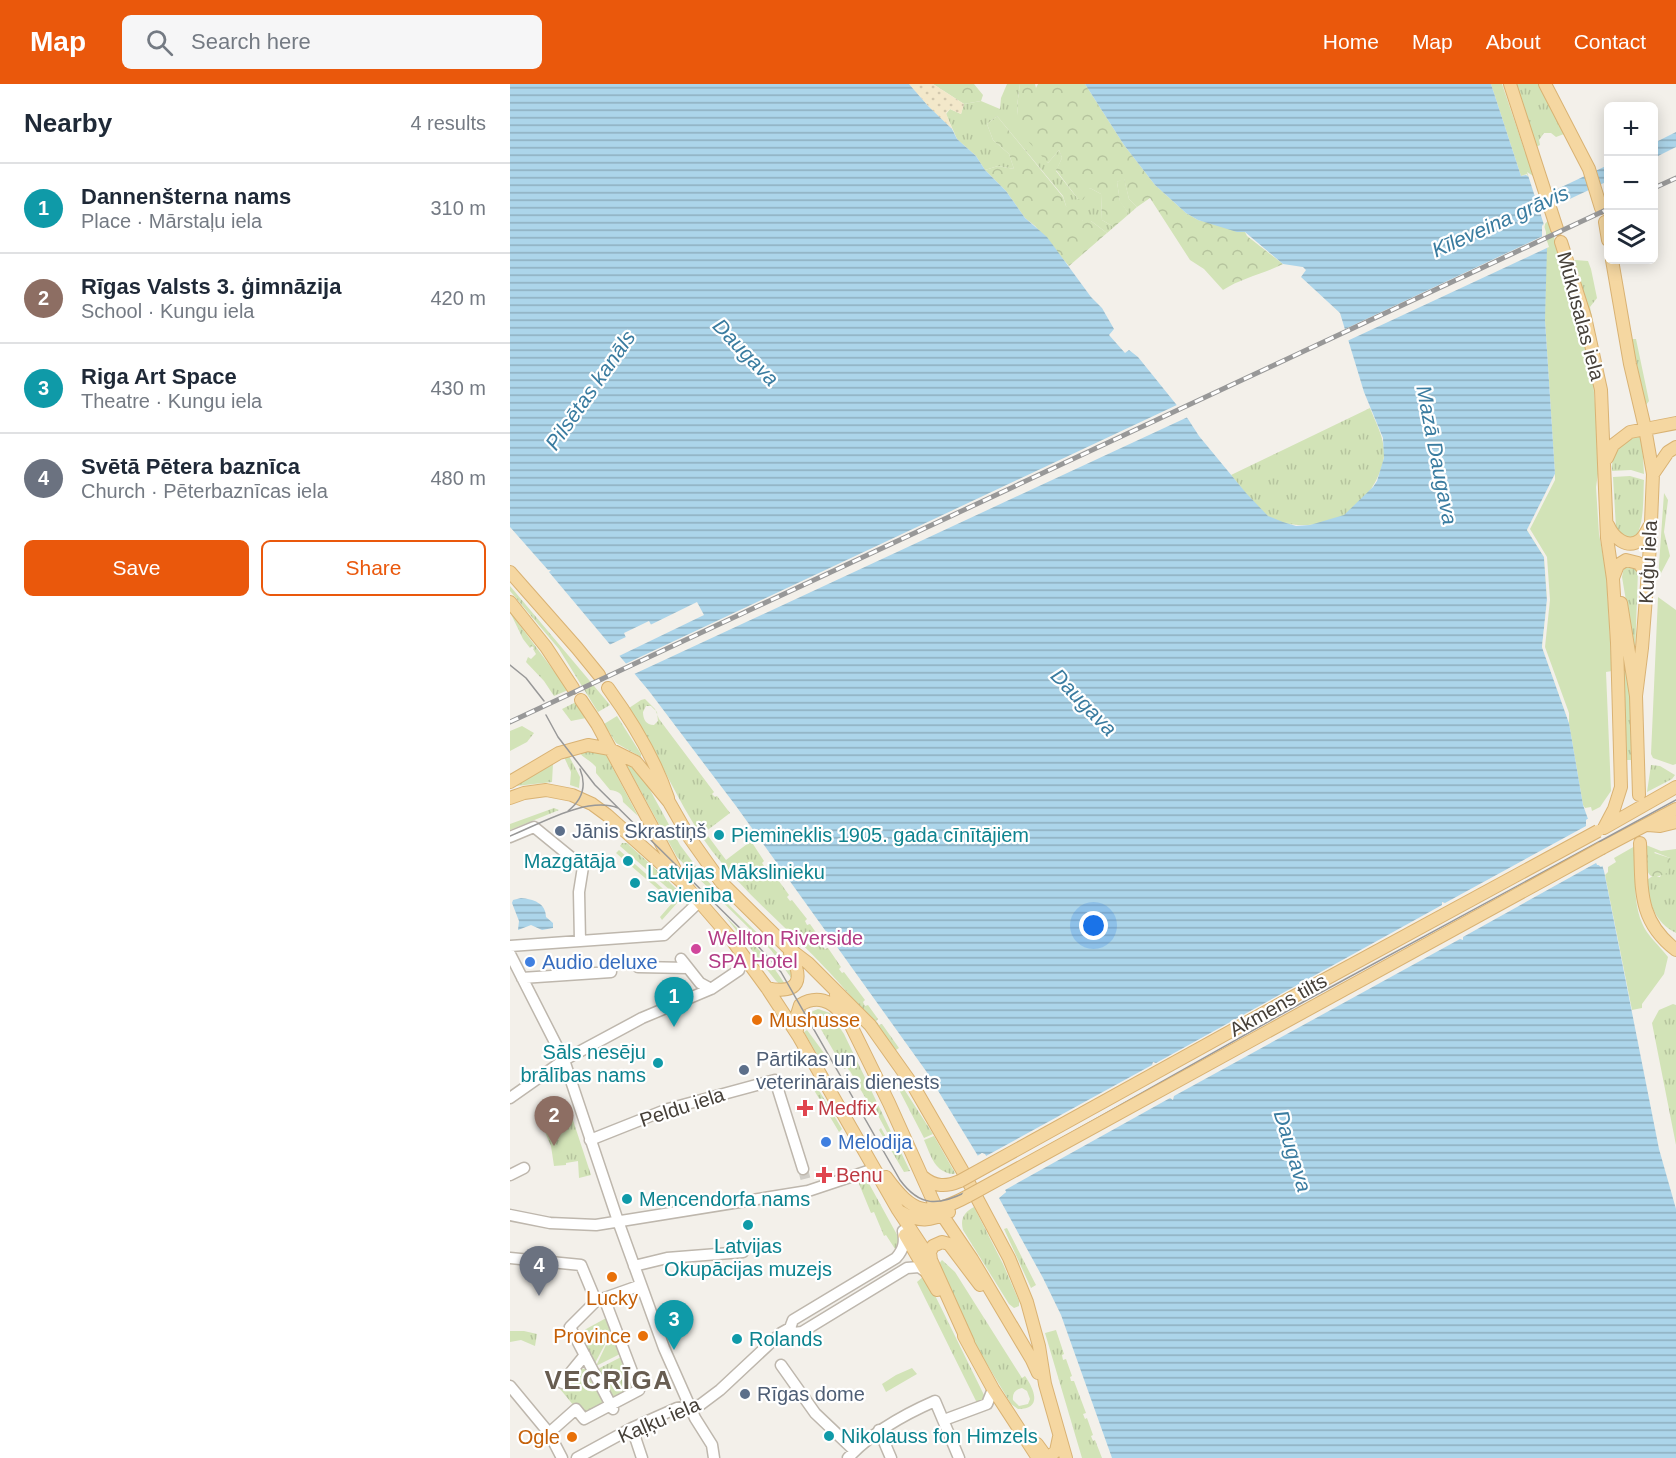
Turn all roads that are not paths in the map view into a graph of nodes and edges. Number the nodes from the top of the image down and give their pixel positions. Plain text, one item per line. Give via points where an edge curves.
1 (1510, 84) edge
2 (1545, 84) edge
3 (1601, 208) dead end
4 (1613, 264) edge
5 (1676, 423) edge
6 (1646, 428) junction
7 (1676, 447) edge
8 (1605, 463) junction
9 (1653, 474) junction
10 (1606, 521) junction
11 (1650, 525) junction
12 (510, 572) edge
13 (1648, 574) junction
14 (1613, 579) junction
15 (510, 602) edge
16 (599, 675) dead end
17 (573, 688) dead end
18 (608, 688) dead end
19 (1636, 696) junction
20 (581, 700) dead end
21 (610, 749) junction
22 (510, 782) edge
23 (1676, 787) edge
24 (1639, 795) dead end
25 (510, 798) edge
26 (669, 802) junction
27 (1676, 809) edge
28 (1676, 822) edge
29 (1647, 825) junction
30 (1600, 829) junction
31 (510, 837) edge
32 (1640, 843) dead end
33 (684, 884) junction
34 (700, 902) junction
35 (1660, 937) junction
36 (580, 941) junction
37 (1676, 942) edge
38 (510, 946) edge
39 (787, 947) junction
40 (1676, 950) edge
41 (510, 954) edge
42 (638, 967) dead end
43 (739, 970) dead end
44 (611, 972) dead end
45 (522, 978) junction
46 (832, 986) junction
47 (767, 988) junction
48 (711, 989) junction
49 (799, 1037) junction
50 (857, 1038) junction
51 (564, 1060) junction
52 (510, 1098) edge
53 (590, 1140) junction
54 (859, 1143) junction
55 (524, 1168) dead end
56 (803, 1169) tunnel mouth
57 (868, 1171) junction
58 (510, 1175) edge
59 (922, 1176) junction
60 (964, 1200) junction
61 (898, 1210) junction
62 (941, 1212) junction
63 (510, 1215) edge
64 (618, 1221) junction
65 (953, 1229) junction
66 (903, 1231) junction
67 (743, 1252) dead end
68 (510, 1258) edge
69 (634, 1266) junction
70 (928, 1266) junction
71 (641, 1285) junction
72 (600, 1300) junction
73 (1007, 1315) junction
74 (790, 1328) junction
75 (1037, 1337) junction
76 (585, 1355) junction
77 (781, 1365) dead end
78 (1037, 1371) junction
79 (562, 1383) dead end
80 (1045, 1384) junction
81 (510, 1386) edge
82 (993, 1389) junction
83 (612, 1407) junction
84 (690, 1407) junction
85 (1007, 1409) junction
86 (944, 1420) junction
87 (632, 1428) junction
88 (879, 1430) junction
89 (1059, 1432) junction
90 (549, 1433) junction
91 (852, 1454) edge
92 (562, 1458) edge
93 (577, 1458) edge
94 (642, 1458) edge
95 (714, 1458) edge
96 (891, 1458) edge
97 (959, 1458) edge
98 (1038, 1458) edge
99 (1066, 1458) edge

1 - 8 main road, Mūkusalas iela via 1585,317 1598,372
2 - 3 main road via 1589,169
4 - 6 main road, Mūkusalas iela
5 - 6 main road
6 - 8 main road via 1630,432 1612,445
6 - 9 main road, Kuģu iela
7 - 9 main road
8 - 10 main road, Kuģu iela
9 - 11 main road, Kuģu iela
10 - 11 main road via 1617,539 1633,543 1641,540
10 - 14 main road, Kuģu iela
11 - 13 main road, Kuģu iela
12 - 16 main road
13 - 14 main road via 1638,563 1626,560 1618,566
13 - 19 main road, Kuģu iela
14 - 19 main road, Kuģu iela
14 - 30 main road, Kuģu iela via 1621,787 1614,809
15 - 17 main road
18 - 26 main road via 655,766
19 - 24 main road, Kuģu iela
20 - 21 main road
21 - 22 main road via 588,745 572,748
21 - 26 main road via 636,762
21 - 33 main road
23 - 30 main road, Akmens tilts
25 - 33 main road via 555,791 580,798 600,810
26 - 39 main road via 688,837 721,882
27 - 29 main road, Akmens tilts
28 - 29 main road
29 - 60 main road, Akmens tilts, bridge
30 - 59 main road, Akmens tilts, bridge via 960,1181 940,1186
31 - 36 street via 534,827 583,867
32 - 35 main road via 1645,908
33 - 34 main road
34 - 36 street via 664,935
34 - 47 main road
35 - 37 main road
35 - 40 main road
36 - 38 street
39 - 46 main road
39 - 47 main road via 799,969 798,979 783,991
41 - 45 street
42 - 48 street via 685,964 700,983
43 - 48 street
44 - 45 street
45 - 51 street
46 - 50 main road
46 - 75 main road via 870,1025 923,1101 1009,1258
47 - 49 main road
48 - 51 street via 642,1018
49 - 50 main road via 795,1022 800,1005 820,1000 837,1008
49 - 54 main road
50 - 59 main road
51 - 52 street
51 - 53 street
53 - 56 street, Peldu iela via 668,1109 775,1080
53 - 64 street
54 - 57 main road
54 - 61 main road
54 - 62 main road via 874,1157 904,1200
55 - 58 street
57 - 64 street
57 - 66 main road
59 - 62 main road
60 - 62 main road, Akmens tilts
60 - 65 main road via 954,1214
61 - 62 main road, Akmens tilts via 920,1221 928,1221
61 - 70 main road
62 - 65 main road
63 - 64 street via 550,1223 596,1225
64 - 69 street
65 - 73 main road
66 - 70 main road
66 - 74 street, Kaļķu iela via 905,1241 896,1258 793,1320
67 - 69 street via 667,1258
68 - 72 street via 581,1265
69 - 71 street
70 - 74 street, Kaļķu iela via 907,1268 802,1332 794,1333
70 - 78 main road via 930,1251 936,1243 949,1244
70 - 82 main road
71 - 72 street
71 - 84 street
72 - 76 street via 570,1327
72 - 83 street via 639,1390
73 - 75 main road
73 - 78 main road
74 - 84 street, Kaļķu iela via 720,1390 700,1405
75 - 80 main road
76 - 79 street
76 - 83 street
77 - 91 street via 815,1413
78 - 80 main road
80 - 89 main road
81 - 90 street
82 - 85 main road
82 - 86 street via 987,1404
83 - 90 street via 584,1419 576,1409
84 - 87 street, Kaļķu iela via 677,1408
84 - 95 street via 712,1445
85 - 89 main road via 1046,1456 1054,1454
85 - 98 main road
86 - 88 street via 935,1401
86 - 97 street
87 - 93 street, Kaļķu iela
87 - 94 street
88 - 91 street
88 - 96 street
89 - 99 main road
90 - 92 street

